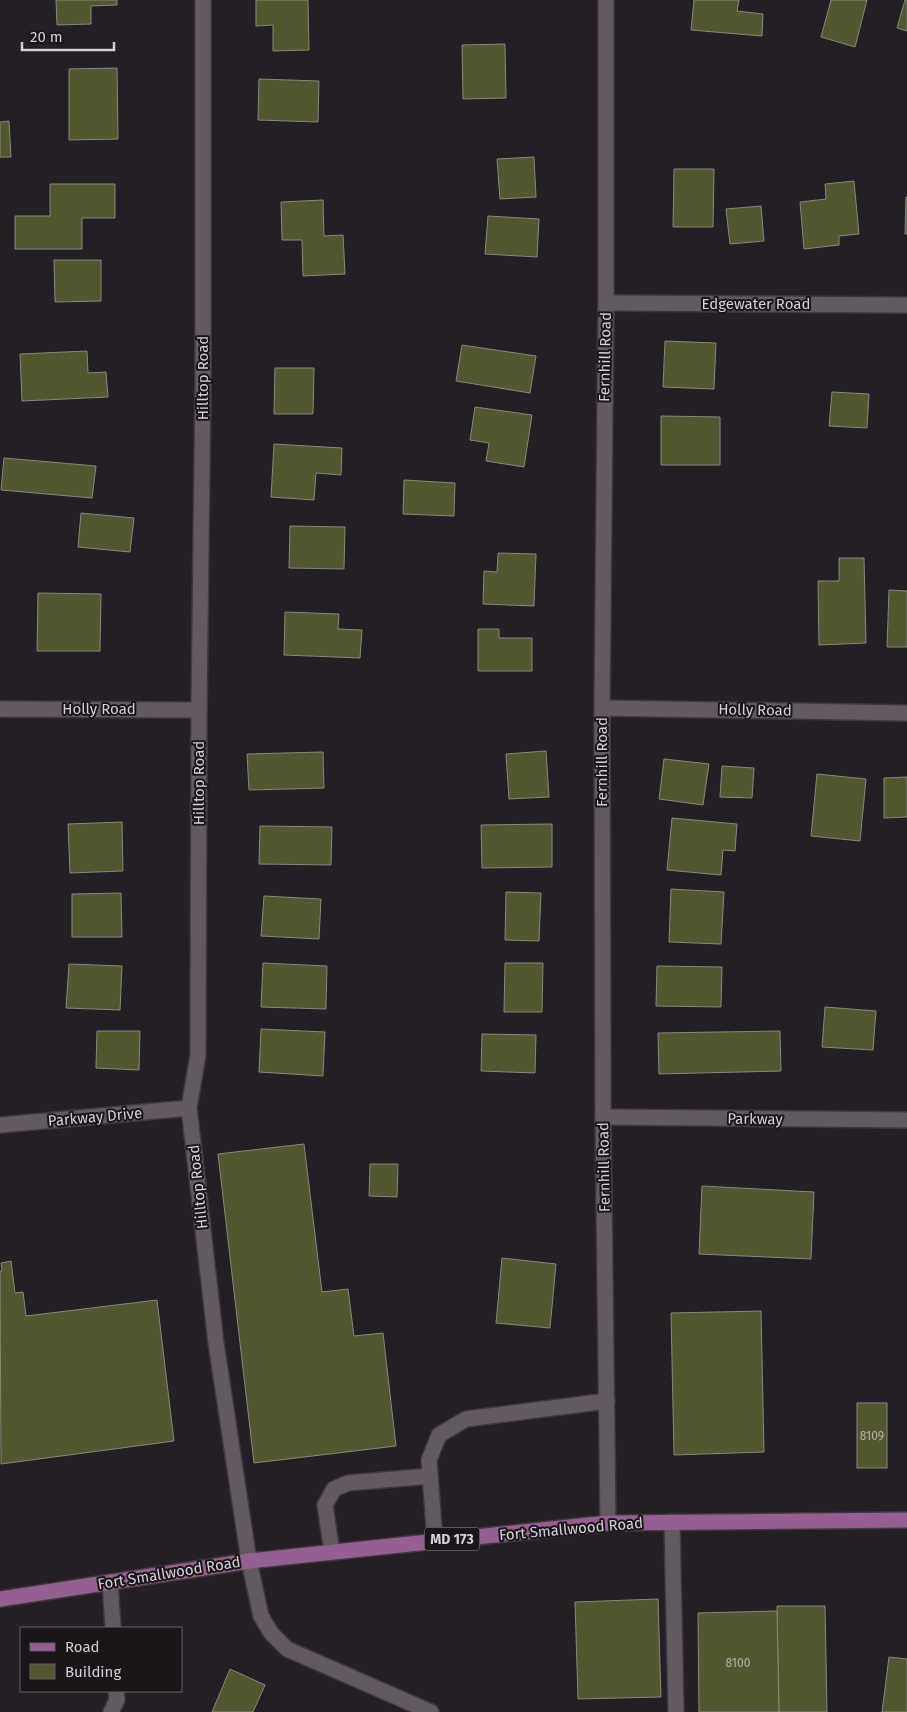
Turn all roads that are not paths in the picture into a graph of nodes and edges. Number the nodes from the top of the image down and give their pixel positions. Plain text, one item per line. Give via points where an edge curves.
1 (203, 0) edge
2 (606, 0) edge
3 (606, 303) junction
4 (907, 305) edge
5 (602, 708) junction
6 (0, 709) edge
7 (199, 710) junction
8 (907, 713) edge
9 (190, 1108) junction
10 (603, 1117) junction
11 (907, 1120) edge
12 (0, 1125) edge
13 (607, 1400) junction
14 (430, 1476) junction
15 (907, 1520) edge
16 (672, 1522) junction
17 (608, 1523) junction
18 (435, 1541) junction
19 (332, 1552) junction
20 (249, 1561) junction
21 (110, 1582) junction
22 (0, 1599) edge
23 (113, 1627) edge
24 (116, 1692) edge
25 (111, 1712) edge
26 (431, 1712) edge
27 (676, 1712) edge

1 - 7 street, Hilltop Road via 204,382
2 - 3 street, Fernhill Road
3 - 4 street, Edgewater Road
3 - 5 street, Fernhill Road
5 - 8 street, Holly Road
5 - 10 street, Fernhill Road
6 - 7 street, Holly Road
7 - 9 street, Hilltop Road via 198,1055
9 - 12 street, Parkway Drive
9 - 20 street, Hilltop Road via 216,1343
10 - 11 street, Parkway
10 - 13 street, Fernhill Road
13 - 14 street via 466,1419 439,1435 429,1460
13 - 17 street, Fernhill Road
14 - 18 street
14 - 19 street via 348,1483 334,1489 325,1505
15 - 16 main road, Fort Smallwood Road / MD 173
16 - 17 main road, Fort Smallwood Road / MD 173
16 - 27 street
17 - 18 main road, Fort Smallwood Road / MD 173
18 - 19 main road, Fort Smallwood Road / MD 173
19 - 20 main road, Fort Smallwood Road / MD 173
20 - 21 main road, Fort Smallwood Road / MD 173
20 - 26 street, Hilltop Road via 261,1616 271,1633 287,1649
21 - 22 main road, Fort Smallwood Road / MD 173
21 - 23 street
24 - 25 street via 117,1700

